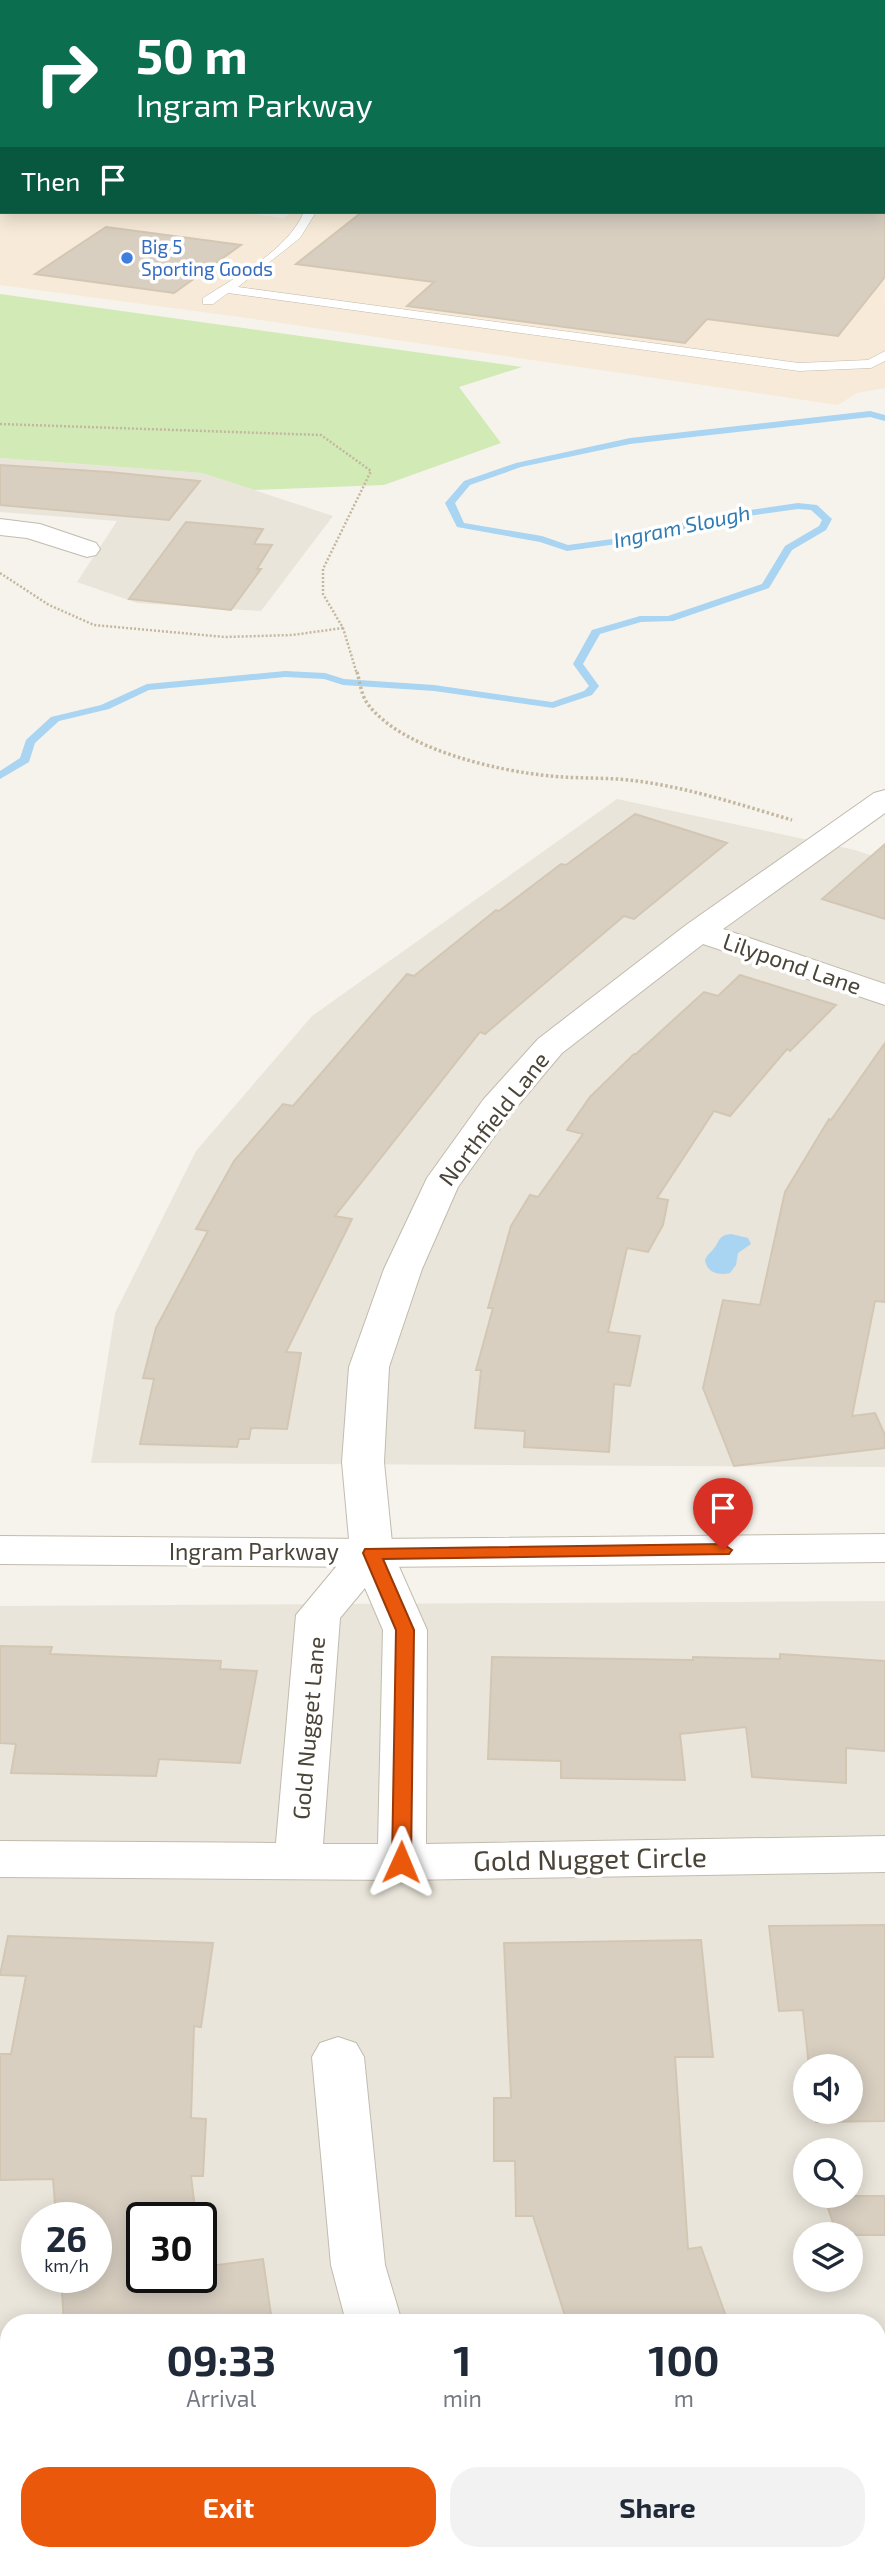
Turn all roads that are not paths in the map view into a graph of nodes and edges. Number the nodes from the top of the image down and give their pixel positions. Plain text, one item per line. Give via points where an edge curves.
1 (310, 214) edge
2 (225, 289) junction
3 (208, 301) dead end
4 (885, 355) edge
5 (0, 527) edge
6 (87, 549) dead end
7 (885, 799) edge
8 (698, 932) junction
9 (885, 995) edge
10 (885, 1548) edge
11 (0, 1550) edge
12 (372, 1553) junction
13 (885, 1854) edge
14 (0, 1859) edge
15 (298, 1861) junction
16 (401, 1862) junction
17 (338, 2057) dead end
18 (372, 2314) edge

1 - 2 lane via 293,237
2 - 3 lane
2 - 4 lane via 799,367 871,364
5 - 6 street via 31,530
7 - 8 street, Northfield Lane
8 - 9 street, Lilypond Lane
8 - 12 street, Northfield Lane via 551,1046 496,1108 440,1186 403,1269 369,1367 363,1462
10 - 12 street, Ingram Parkway
11 - 12 street, Ingram Parkway
12 - 15 street, Gold Nugget Lane via 318,1615
12 - 16 street via 405,1630
13 - 16 street, Gold Nugget Circle
14 - 15 street, Gold Nugget Circle
15 - 16 street, Gold Nugget Circle
17 - 18 street via 358,2265

